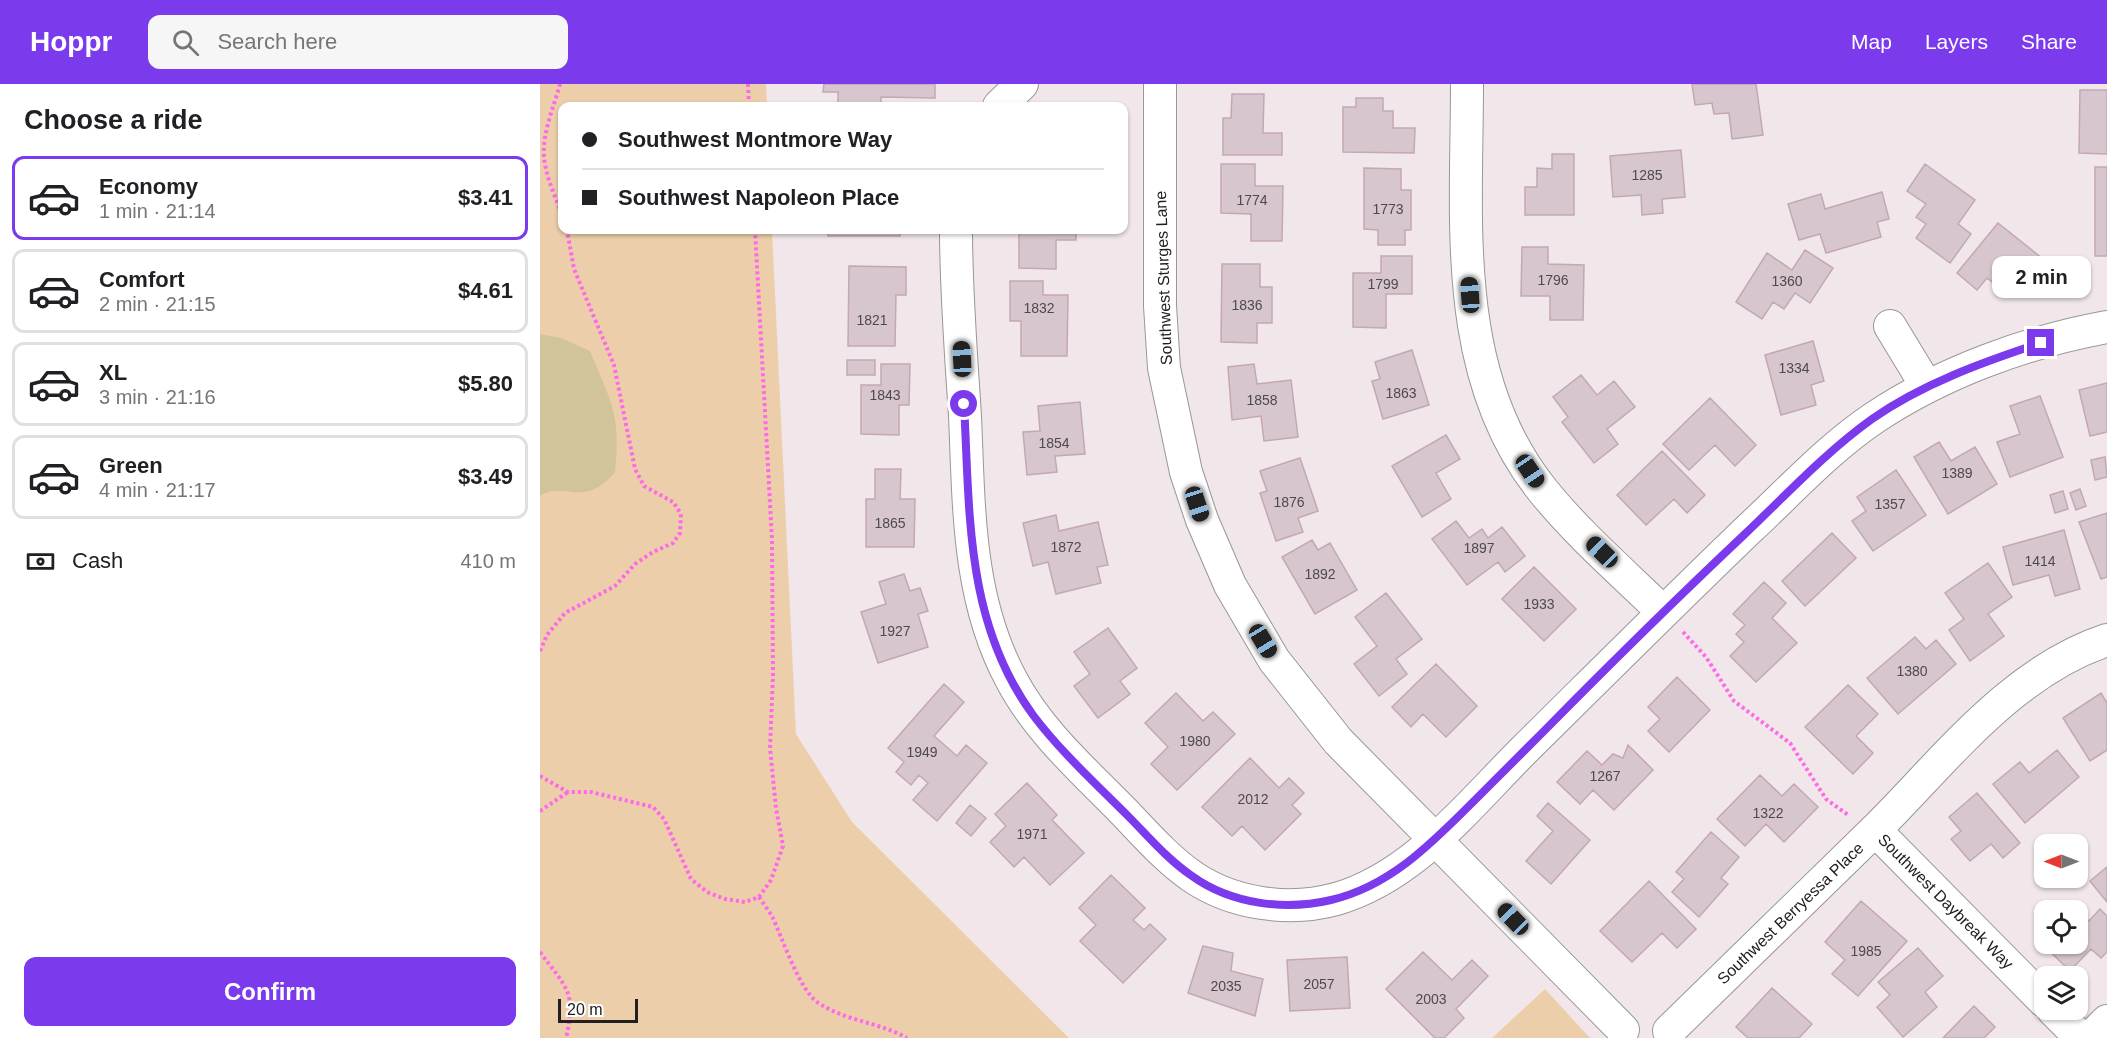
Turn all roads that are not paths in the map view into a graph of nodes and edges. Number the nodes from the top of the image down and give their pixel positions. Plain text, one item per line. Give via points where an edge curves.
1 (1022, 84) edge
2 (1160, 84) edge
3 (1467, 84) edge
4 (1003, 102) edge
5 (956, 234) edge
6 (1890, 326) dead end
7 (2107, 327) edge
8 (1927, 387) junction
9 (1663, 612) junction
10 (2107, 640) edge
11 (1875, 830) junction
12 (1435, 839) junction
13 (2034, 991) edge
14 (2063, 1020) edge
15 (2107, 1021) edge
16 (1620, 1034) edge
17 (1670, 1035) edge
18 (2081, 1038) edge
19 (2090, 1038) edge

1 - 4 street
2 - 12 street, Southwest Sturges Lane via 1160,306 1164,368 1186,472 1202,520 1230,585 1274,660 1338,741
3 - 9 street via 1471,317 1496,412 1516,452 1543,491
5 - 12 street via 971,538 979,594 993,643 1033,714 1059,746 1168,857 1210,887 1233,895 1269,905 1297,906 1332,900 1390,876
6 - 8 street
7 - 8 street via 2004,355
8 - 9 street via 1835,448
9 - 12 street
10 - 11 street, Southwest Berryessa Place via 2022,685
11 - 13 street, Southwest Daybreak Way
11 - 17 street, Southwest Berryessa Place
12 - 16 street, Southwest Sturges Lane
14 - 18 street
15 - 19 street
16 - 17 street, Southwest Sturges Lane via 1642,1021 1658,1023

